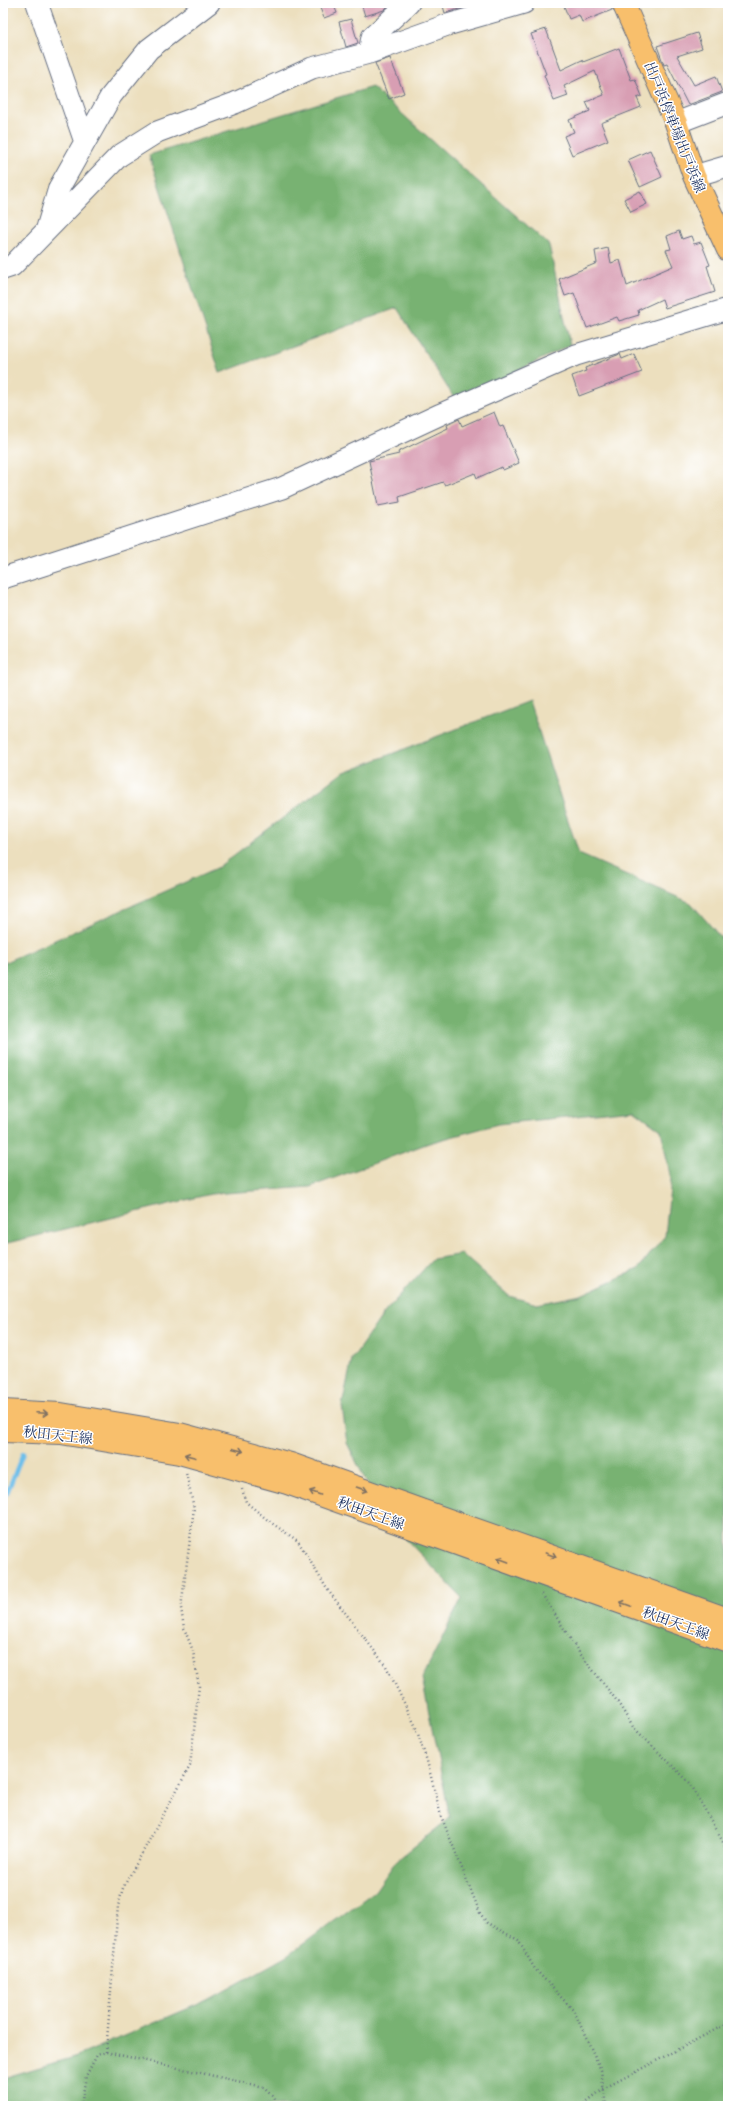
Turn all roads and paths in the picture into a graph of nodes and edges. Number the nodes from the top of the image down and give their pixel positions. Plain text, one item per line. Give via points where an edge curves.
1 (37, 3) edge
2 (209, 3) edge
3 (409, 3) edge
4 (524, 3) edge
5 (623, 3) edge
6 (369, 53) junction
7 (728, 103) edge
8 (676, 123) junction
9 (85, 142) junction
10 (728, 166) edge
11 (694, 176) junction
12 (45, 232) junction
13 (728, 250) edge
14 (3, 269) edge
15 (728, 308) edge
16 (3, 578) edge
17 (3, 1411) edge
18 (3, 1430) edge
19 (183, 1454) junction
20 (243, 1471) junction
21 (537, 1573) junction
22 (728, 1619) edge
23 (728, 1641) edge
24 (728, 1852) edge
25 (728, 2023) edge
26 (106, 2052) junction
27 (603, 2089) junction
28 (81, 2106) edge
29 (277, 2106) edge
30 (581, 2106) edge
31 (606, 2106) edge

1 - 9 street
2 - 9 street via 149,49 111,96
3 - 6 street via 372,37
4 - 6 street via 448,25
5 - 8 main road, 出戸浜停車場出戸浜線
6 - 12 street via 312,68 235,103 157,132 119,156
7 - 8 street
8 - 11 main road, 出戸浜停車場出戸浜線
9 - 12 street via 59,188
10 - 11 street
11 - 13 main road, 出戸浜停車場出戸浜線
12 - 14 street via 12,266
15 - 16 street via 576,355 282,488
17 -> 22 main road, 秋田天王線 via 61,1414 180,1434 291,1464
18 - 19 main road, 秋田天王線 via 61,1433
20 -> 19 main road, 秋田天王線
19 - 26 path via 194,1508 181,1608 199,1686 191,1759 190,1766 123,1888 118,1906
21 -> 20 main road, 秋田天王線 via 287,1483
20 - 27 path via 241,1486 246,1502 298,1541 327,1590 386,1666 414,1725 427,1761 441,1816 480,1913 487,1923 518,1940 535,1969 574,2011 601,2070
23 -> 21 main road, 秋田天王線
21 - 24 path via 541,1592 578,1651 617,1701 633,1727 690,1783
25 - 27 path
26 - 28 path via 97,2055 86,2076
26 - 29 path via 264,2087 273,2096
27 - 30 path
27 - 31 path

